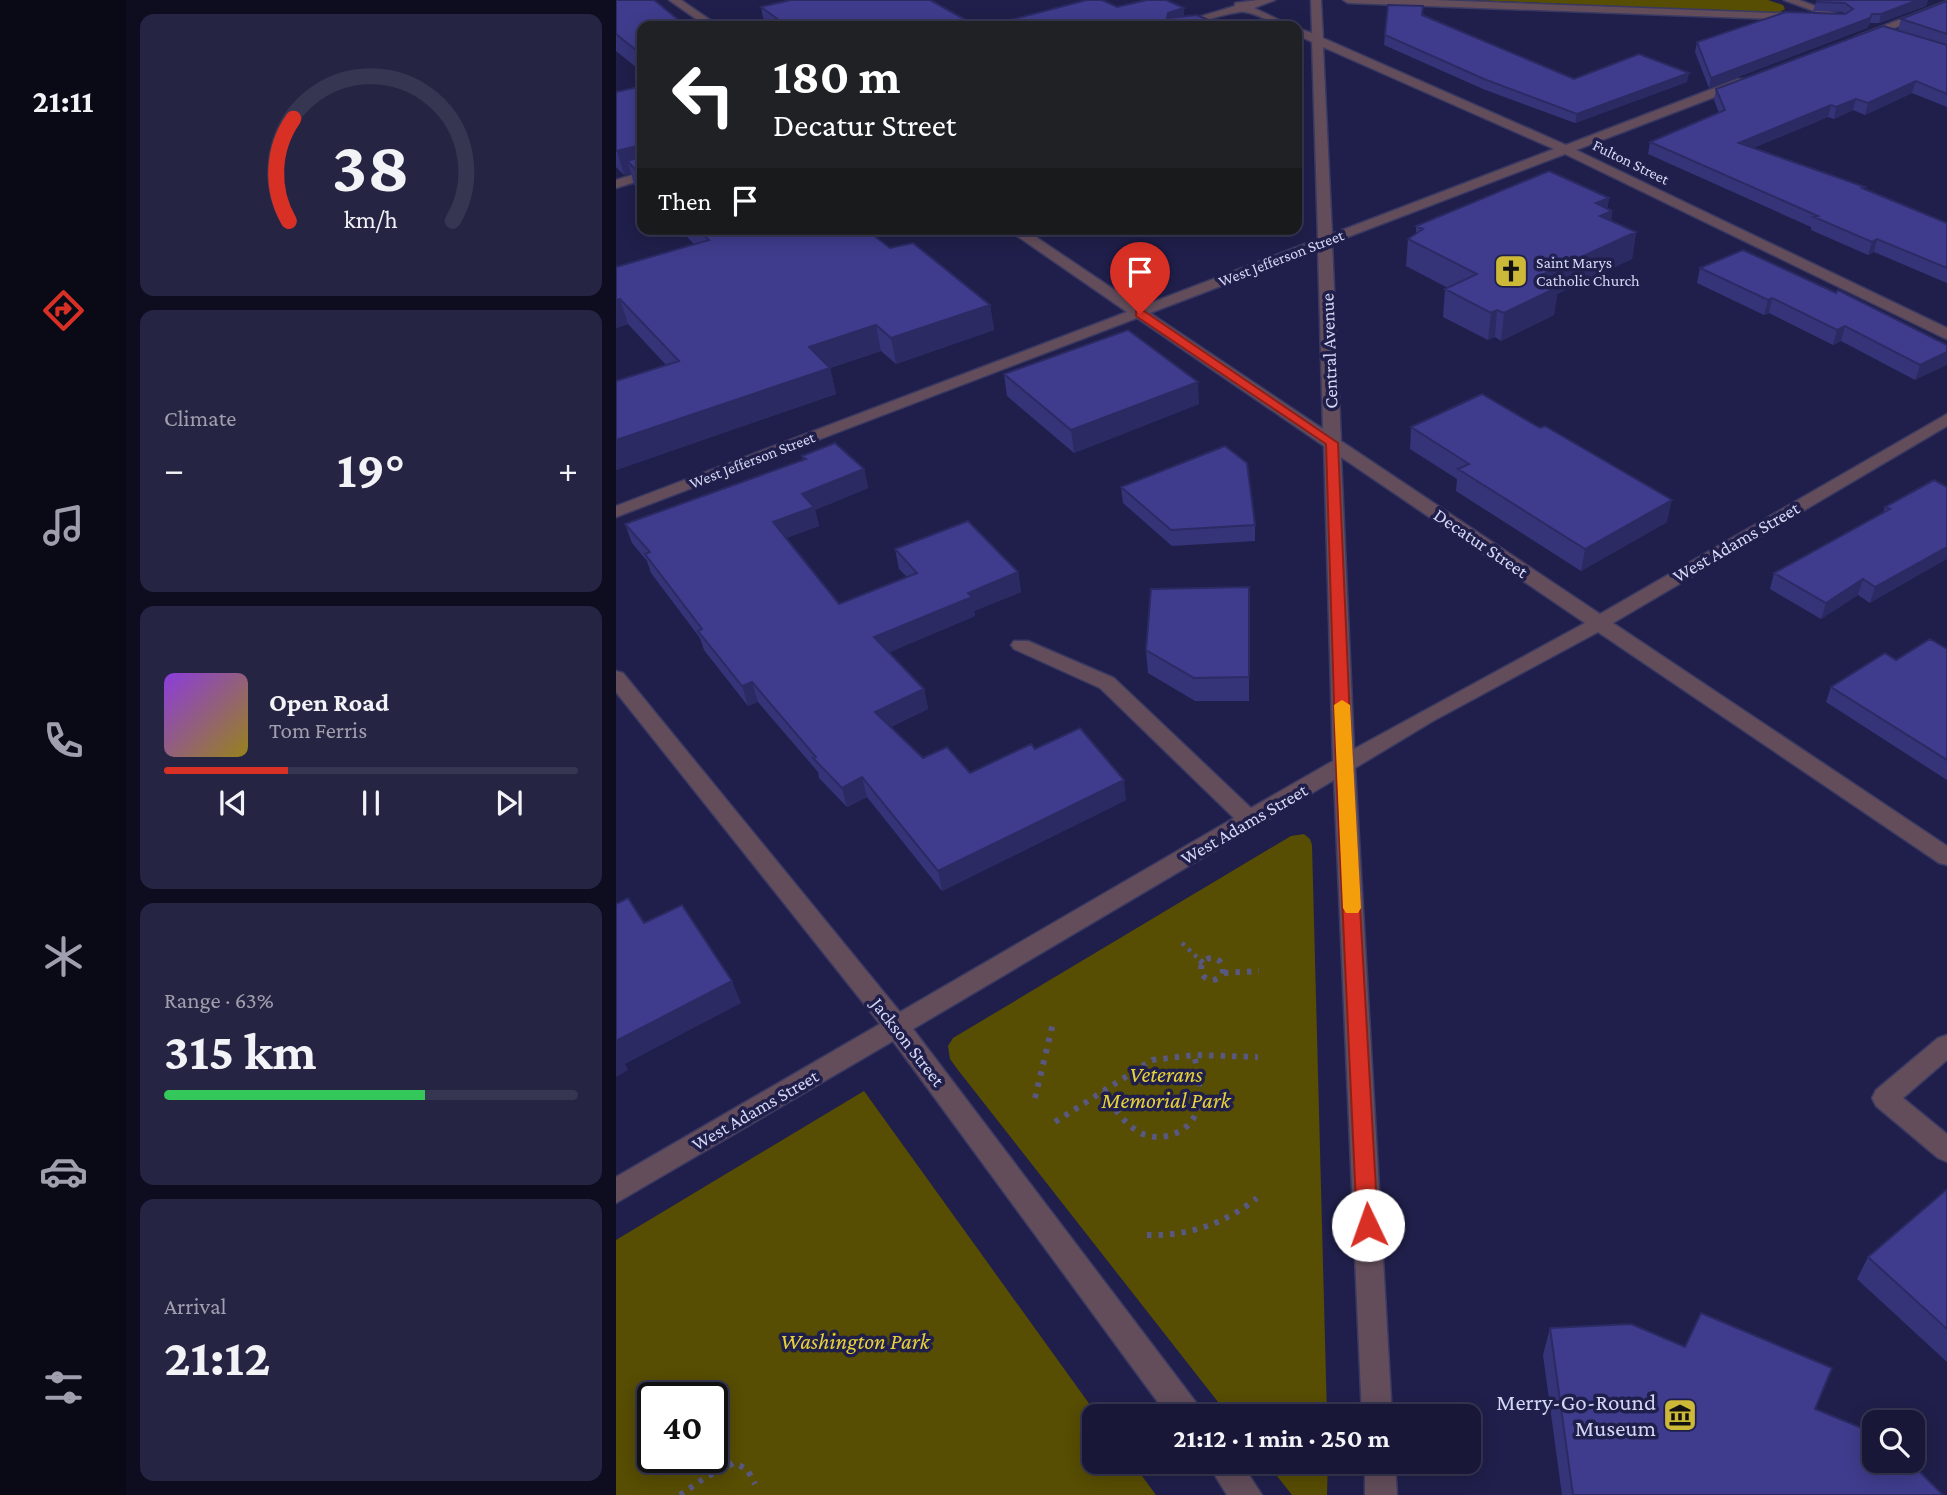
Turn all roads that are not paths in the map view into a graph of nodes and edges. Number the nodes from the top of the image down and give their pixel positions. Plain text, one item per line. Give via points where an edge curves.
1 (674, 0) edge
2 (1228, 0) edge
3 (1269, 0) edge
4 (1316, 0) edge
5 (1348, 0) edge
6 (1789, 0) edge
7 (1947, 4) edge
8 (1244, 7) junction
9 (1843, 19) junction
10 (706, 21) edge
11 (1193, 21) edge
12 (1276, 21) edge
13 (1879, 30) junction
14 (1302, 33) edge
15 (1902, 38) edge
16 (1317, 40) junction
17 (1854, 40) edge
18 (1753, 78) edge
19 (1564, 149) junction
20 (637, 178) edge
21 (616, 184) edge
22 (1023, 235) edge
23 (1326, 240) junction
24 (1140, 314) junction
25 (1947, 334) edge
26 (1947, 419) edge
27 (1332, 443) junction
28 (616, 512) edge
29 (1599, 623) junction
30 (1021, 645) dead end
31 (616, 678) edge
32 (1344, 766) junction
33 (1251, 821) junction
34 (1947, 857) edge
35 (897, 1027) junction
36 (1947, 1045) edge
37 (1947, 1150) edge
38 (616, 1191) edge
39 (1178, 1404) edge
40 (1376, 1404) edge
41 (1231, 1474) edge
42 (1380, 1474) edge
43 (1246, 1495) edge
44 (1381, 1495) edge

1 - 10 street
2 - 8 street
3 - 8 street
4 - 16 street, Central Avenue
5 - 9 street
6 - 9 street
7 - 13 street
8 - 11 street
8 - 12 street
9 - 13 street
13 - 15 street
13 - 17 street
14 - 16 street, Fulton Street
16 - 19 street, Fulton Street
16 - 23 street, Central Avenue
18 - 19 street, West Jefferson Street
19 - 23 street, West Jefferson Street
19 - 25 street, Fulton Street
20 - 21 street
22 - 24 street, Decatur Street
23 - 24 street, West Jefferson Street
23 - 27 street, Central Avenue
24 - 27 street, Decatur Street
24 - 28 street, West Jefferson Street
26 - 29 street, West Adams Street
27 - 29 street, Decatur Street
27 - 32 street, Central Avenue
29 - 32 street, West Adams Street via 1426,716
29 - 34 street, Decatur Street
30 - 33 street via 1107,683
31 - 35 street, Jackson Street
32 - 33 street, West Adams Street
32 - 40 street, Central Avenue
33 - 35 street, West Adams Street
35 - 38 street, West Adams Street
35 - 39 street, Jackson Street
36 - 37 street via 1885,1098
41 - 43 street
42 - 44 street

